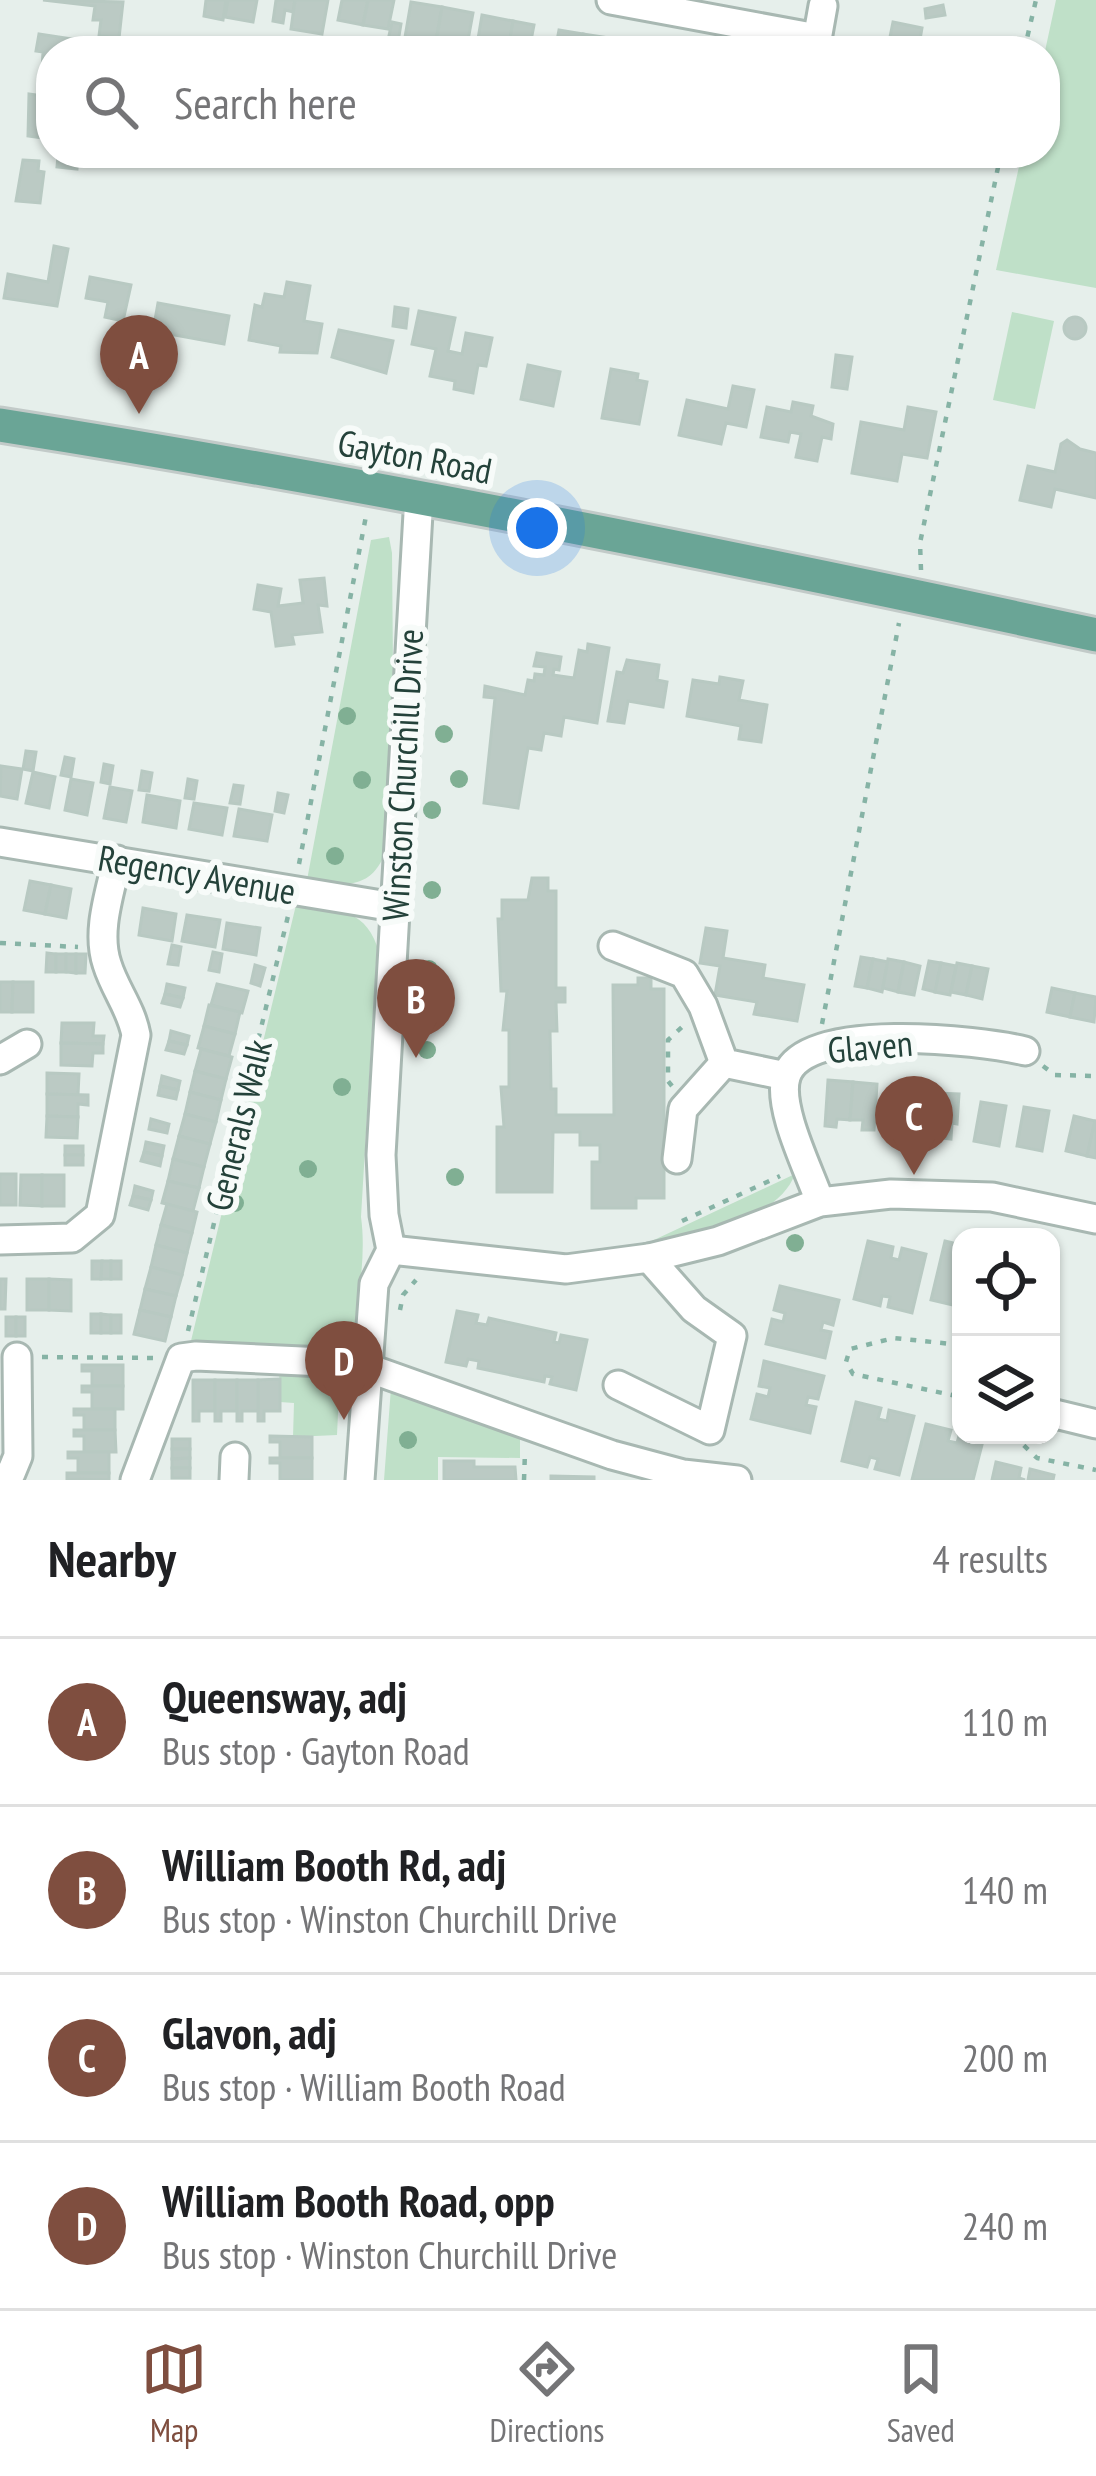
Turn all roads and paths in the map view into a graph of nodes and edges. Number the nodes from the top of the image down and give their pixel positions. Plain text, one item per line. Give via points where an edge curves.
1 (611, 0) edge
2 (1036, 0) edge
3 (823, 6) dead end
4 (779, 36) edge
5 (817, 36) edge
6 (1028, 36) edge
7 (998, 168) edge
8 (0, 425) edge
9 (371, 488) junction
10 (419, 496) junction
11 (921, 575) dead end
12 (902, 606) dead end
13 (1096, 635) edge
14 (0, 842) edge
15 (117, 860) junction
16 (294, 891) junction
17 (394, 907) junction
18 (0, 943) edge
19 (613, 946) dead end
20 (103, 949) junction
21 (703, 1006) junction
22 (27, 1044) dead end
23 (818, 1048) junction
24 (1025, 1051) joint
25 (0, 1060) edge
26 (724, 1063) junction
27 (786, 1076) junction
28 (1096, 1076) edge
29 (687, 1105) junction
30 (676, 1159) dead end
31 (820, 1202) junction
32 (1096, 1219) edge
33 (0, 1240) edge
34 (391, 1250) junction
35 (649, 1258) junction
36 (952, 1344) edge
37 (17, 1357) joint
38 (181, 1358) junction
39 (368, 1368) junction
40 (618, 1385) dead end
41 (952, 1395) edge
42 (8, 1399) edge
43 (1060, 1415) edge
44 (1096, 1424) edge
45 (1023, 1444) edge
46 (1096, 1470) edge
47 (0, 1479) edge
48 (135, 1480) edge
49 (360, 1480) edge
50 (737, 1480) edge

1 - 4 street
2 - 6 path
3 - 5 street
7 - 11 path via 920,543
8 - 9 main road, Gayton Road
9 - 10 main road, Gayton Road
9 - 16 path, Generals Walk
10 - 13 main road, Gayton Road
10 - 17 street, Winston Churchill Drive
12 - 23 path
14 - 15 street, Regency Avenue
15 - 16 street, Regency Avenue
15 - 20 street
16 - 17 street, Regency Avenue
16 - 38 path, Generals Walk
17 - 34 street, Winston Churchill Drive via 381,1155
18 - 20 path
19 - 21 street via 684,974
20 - 33 street via 136,1035 106,1200 92,1225 72,1238
21 - 26 street
21 - 29 path via 668,1040 668,1081
22 - 25 street
23 - 24 street, Glaven via 860,1040 986,1041
23 - 27 street, Glaven
24 - 28 path via 1055,1075
26 - 27 street
26 - 29 street
27 - 31 street, Glaven via 784,1102
29 - 30 street
31 - 32 street via 939,1193
31 - 35 street
34 - 35 street via 566,1269
34 - 39 street, Winston Churchill Drive via 374,1283
35 - 40 street via 694,1310 732,1336 710,1430
36 - 41 path via 894,1338 850,1349 846,1362 854,1374
37 - 38 path
37 - 42 street
38 - 39 street
38 - 48 street
39 - 49 street, Winston Churchill Drive
39 - 50 street via 633,1462
42 - 47 street via 18,1456
43 - 44 street
45 - 46 path via 1037,1457

